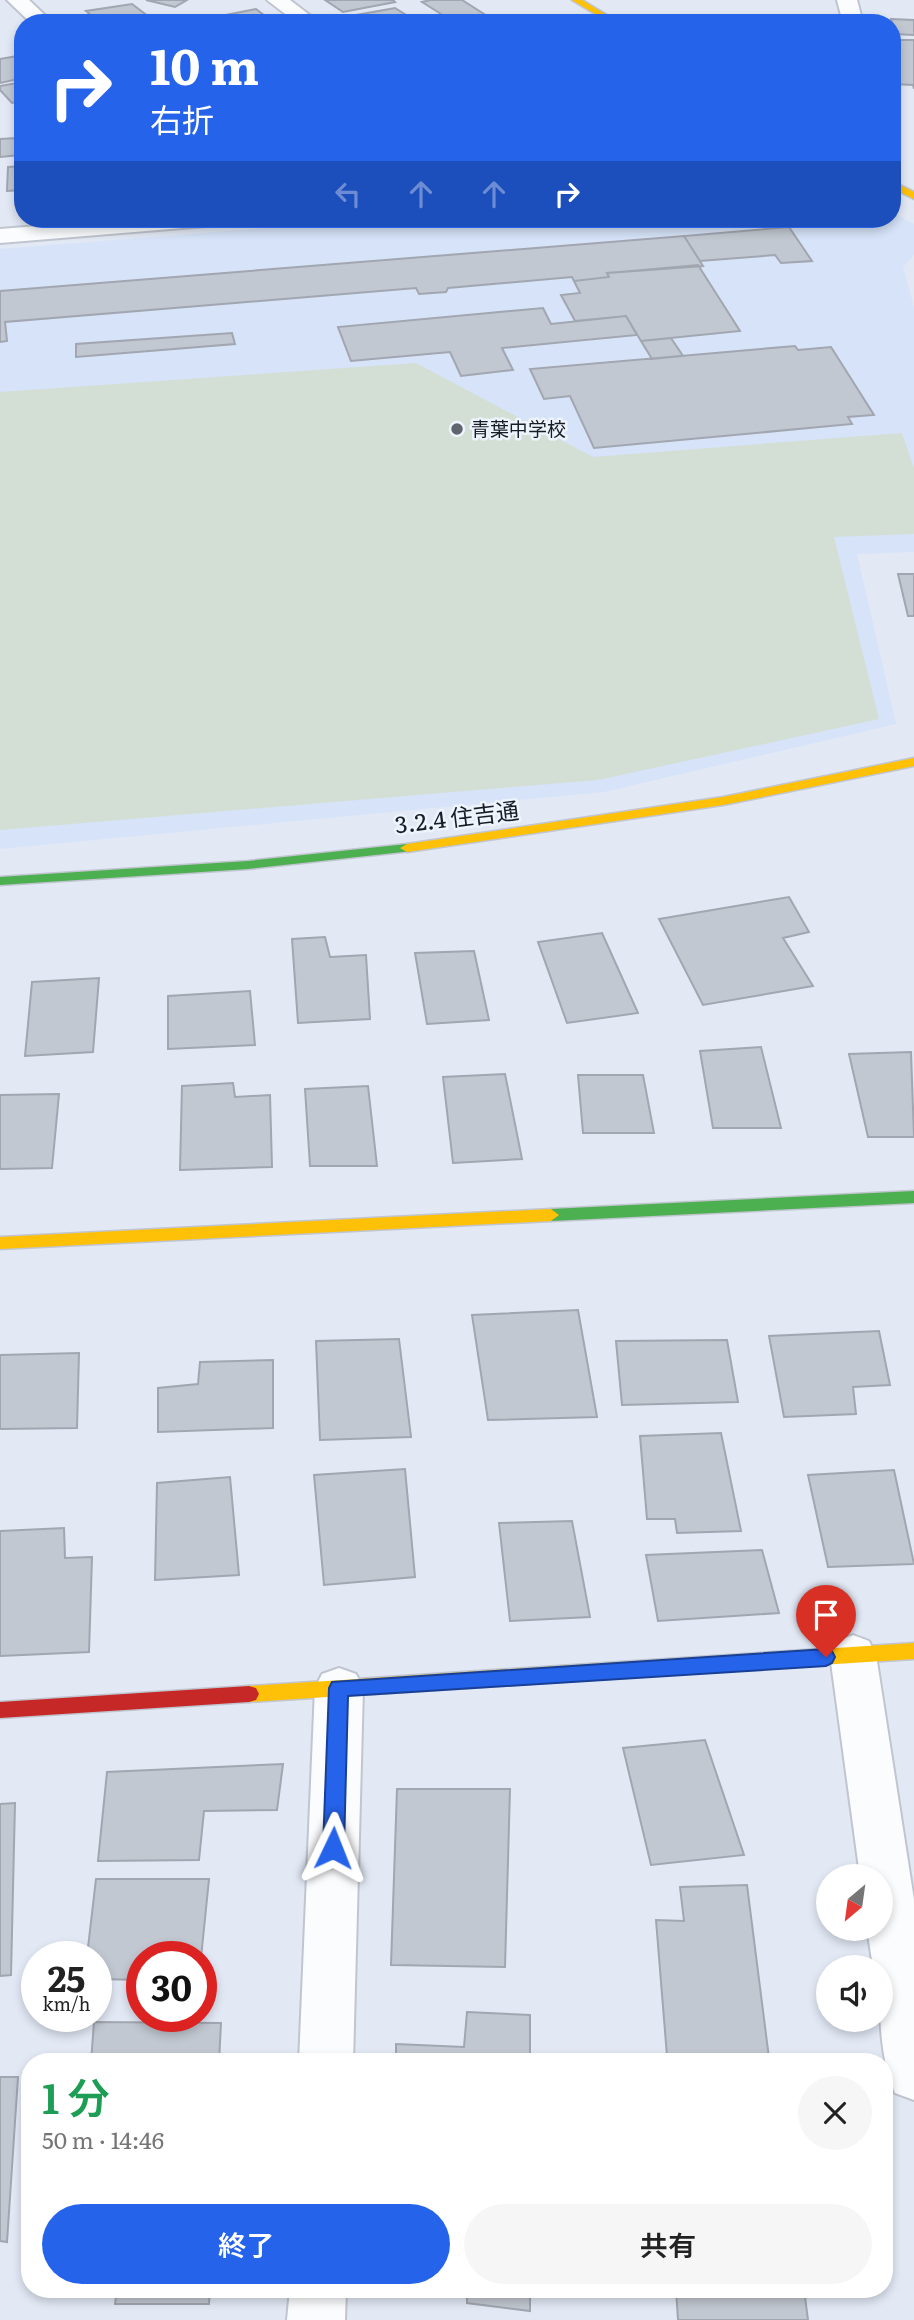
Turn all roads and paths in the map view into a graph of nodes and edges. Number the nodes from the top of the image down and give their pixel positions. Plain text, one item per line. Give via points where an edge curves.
1 (17, 0) edge
2 (277, 0) edge
3 (576, 0) edge
4 (33, 14) edge
5 (297, 14) edge
6 (600, 14) edge
7 (97, 228) edge
8 (0, 236) edge
9 (914, 762) edge
10 (0, 881) edge
11 (914, 1197) edge
12 (0, 1243) edge
13 (914, 1651) edge
14 (853, 1656) junction
15 (339, 1688) junction
16 (0, 1710) edge
17 (326, 2053) edge
18 (914, 2074) edge
19 (317, 2298) edge
20 (316, 2320) edge

1 - 4 street
2 - 5 street
3 - 6 street
7 - 8 street
9 - 10 street, 3.2.4 住吉通 via 836,782 567,828 345,855
11 - 12 street
13 - 14 street
14 - 15 street
14 - 18 street
15 - 16 street
15 - 17 street
19 - 20 street

